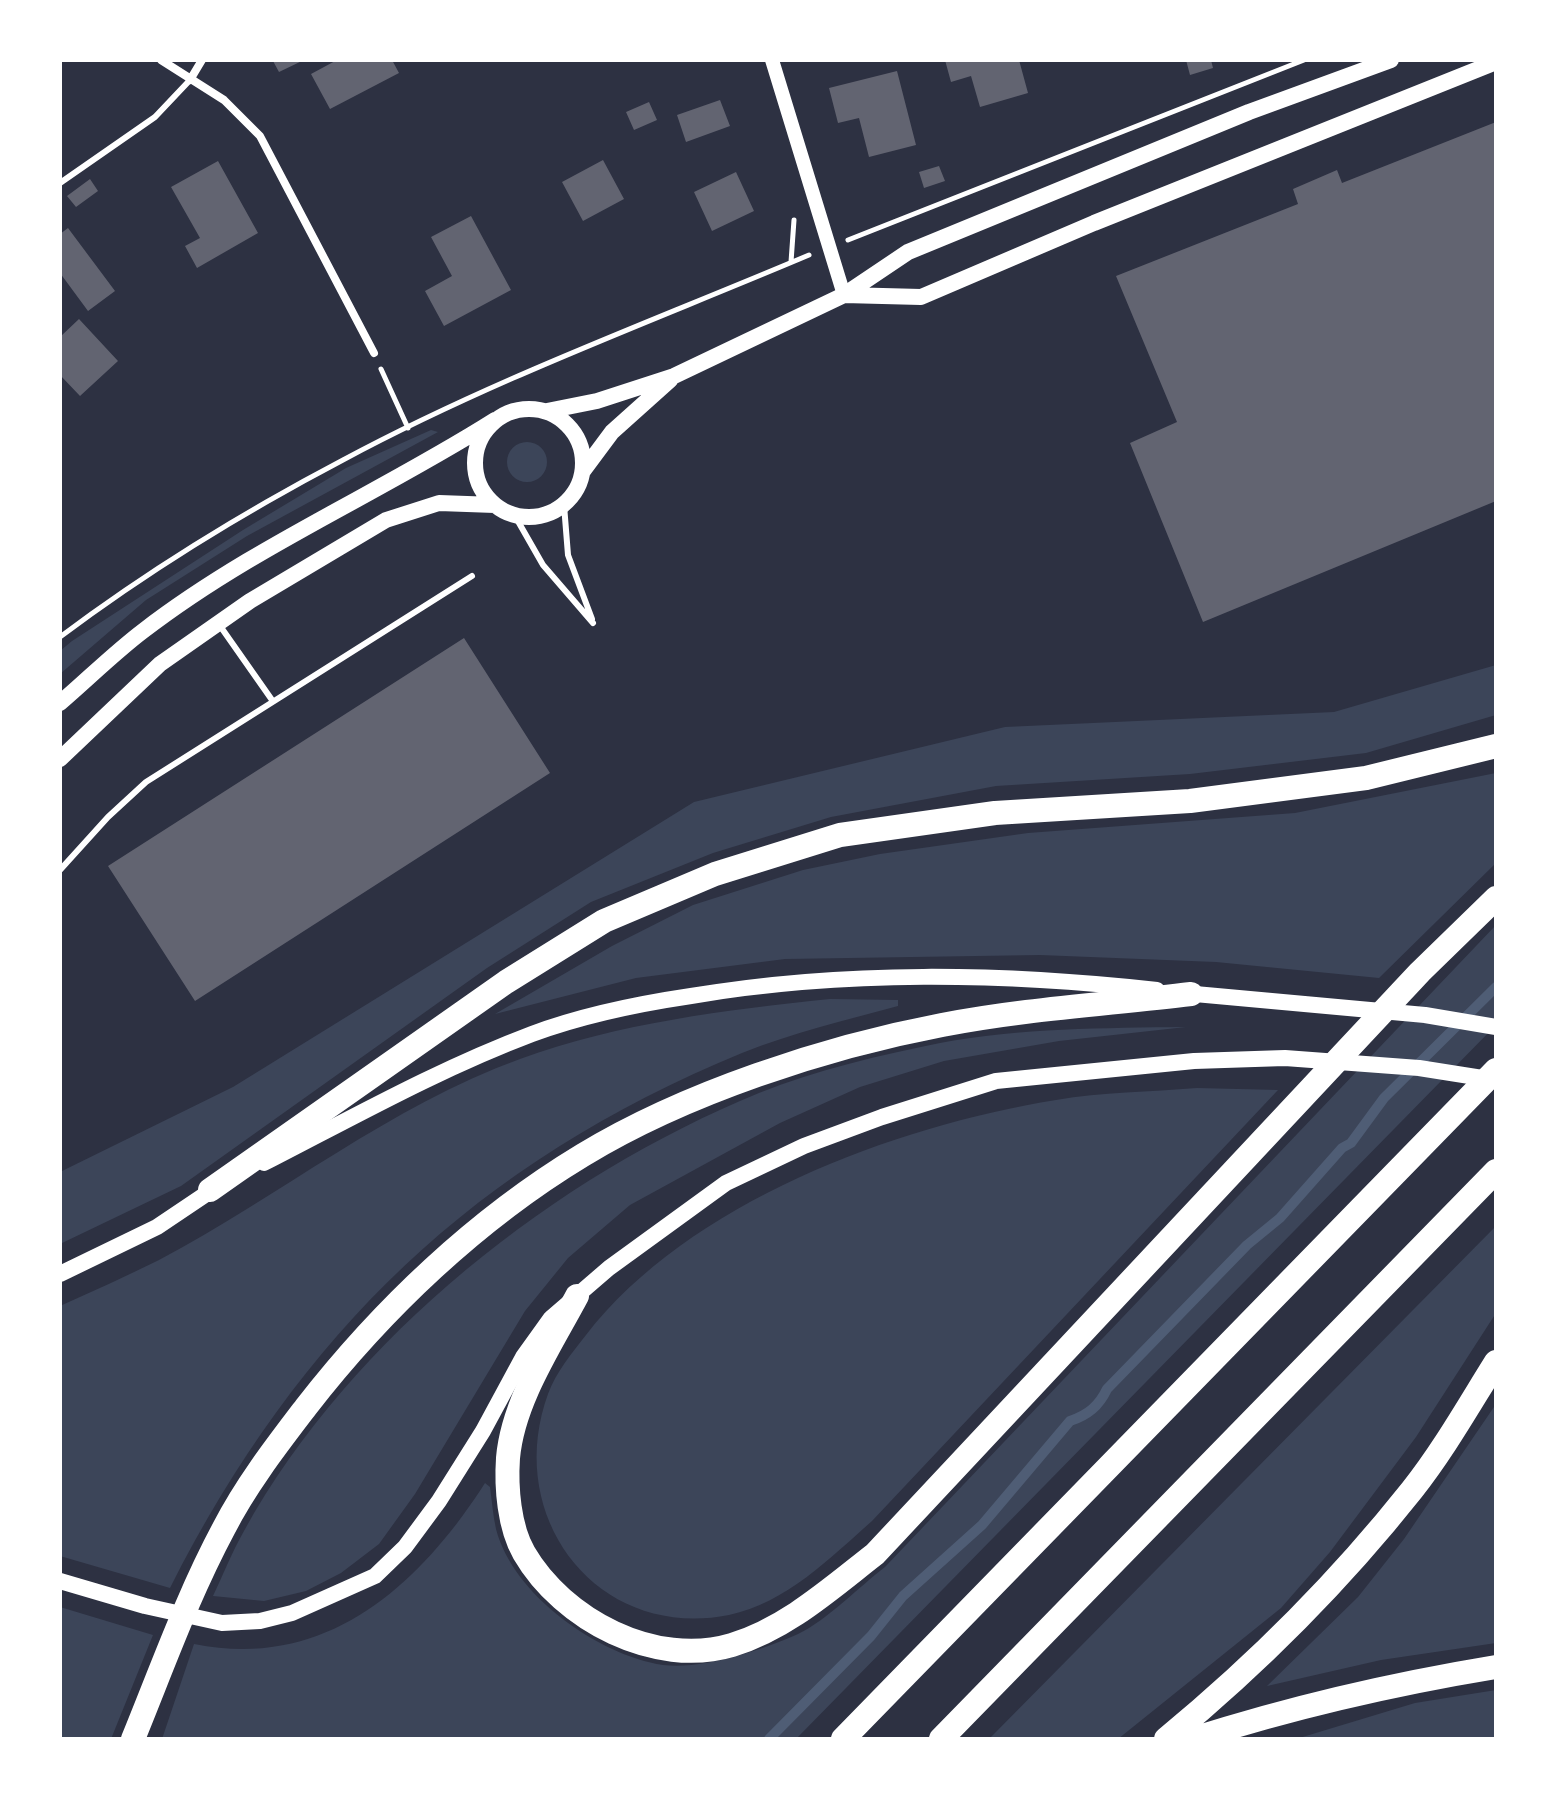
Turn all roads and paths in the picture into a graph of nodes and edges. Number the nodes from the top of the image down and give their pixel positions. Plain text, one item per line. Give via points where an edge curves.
1 (161, 60) edge
2 (202, 60) edge
3 (772, 60) edge
4 (1304, 60) edge
5 (1391, 60) edge
6 (1496, 62) edge
7 (190, 80) junction
8 (60, 183) edge
9 (828, 247) junction
10 (844, 295) junction
11 (374, 353) joint
12 (674, 376) junction
13 (547, 411) junction
14 (495, 420) junction
15 (408, 428) junction
16 (583, 471) junction
17 (495, 505) junction
18 (564, 505) junction
19 (515, 516) junction
20 (472, 576) dead end
21 (218, 623) junction
22 (60, 637) edge
23 (272, 700) junction
24 (60, 703) edge
25 (1496, 746) edge
26 (60, 759) edge
27 (60, 870) edge
28 (1496, 898) edge
29 (1191, 994) junction
30 (1496, 1027) edge
31 (1496, 1070) edge
32 (1496, 1080) edge
33 (1496, 1171) edge
34 (210, 1190) junction
35 (60, 1274) edge
36 (577, 1296) junction
37 (1496, 1362) edge
38 (60, 1581) edge
39 (1496, 1667) edge
40 (133, 1739) edge
41 (843, 1739) edge
42 (941, 1739) edge
43 (1166, 1739) edge
44 (1193, 1739) edge

1 - 7 street
2 - 7 street
3 - 9 street
4 - 9 path
5 - 10 main road via 1249,112 908,252
6 - 10 main road via 921,297
7 - 8 lane via 155,117
7 - 11 street via 224,100 260,136
9 - 10 street
9 - 15 path
10 - 12 main road
11 - 15 path
12 - 13 main road
12 - 16 main road via 612,432
13 - 14 main road via 520,409
13 - 16 main road via 576,434
14 - 17 main road via 475,455 475,474
14 - 24 main road via 222,577 143,631
15 - 22 path via 238,520
16 - 18 main road
17 - 19 main road
17 - 21 main road via 439,503 386,520
18 - 19 main road via 536,517
18 - 19 lane via 568,555 593,623 543,565
20 - 23 lane
21 - 23 lane
21 - 26 main road via 160,664
23 - 27 lane via 146,782
25 - 34 highway via 1351,780 1190,801 995,813 840,835 715,874 604,921 506,982
28 - 36 highway via 1420,972 875,1554 778,1625 730,1646 669,1650 625,1638 586,1619 523,1551 510,1511 508,1457 533,1381
29 - 30 main road
29 - 34 main road via 912,975 827,978 630,1006 534,1033 448,1069
29 - 40 highway via 942,1025 755,1076 609,1141 515,1202 400,1301 338,1367 278,1443 225,1525
31 - 41 highway
32 - 36 main road via 1285,1058 1194,1061 996,1081 804,1146 726,1183
33 - 42 highway
34 - 35 main road via 157,1227
36 - 38 main road via 551,1318 439,1501 375,1576 292,1613 222,1623
37 - 43 highway via 1414,1488 1332,1586 1233,1683
39 - 44 highway via 1278,1712

